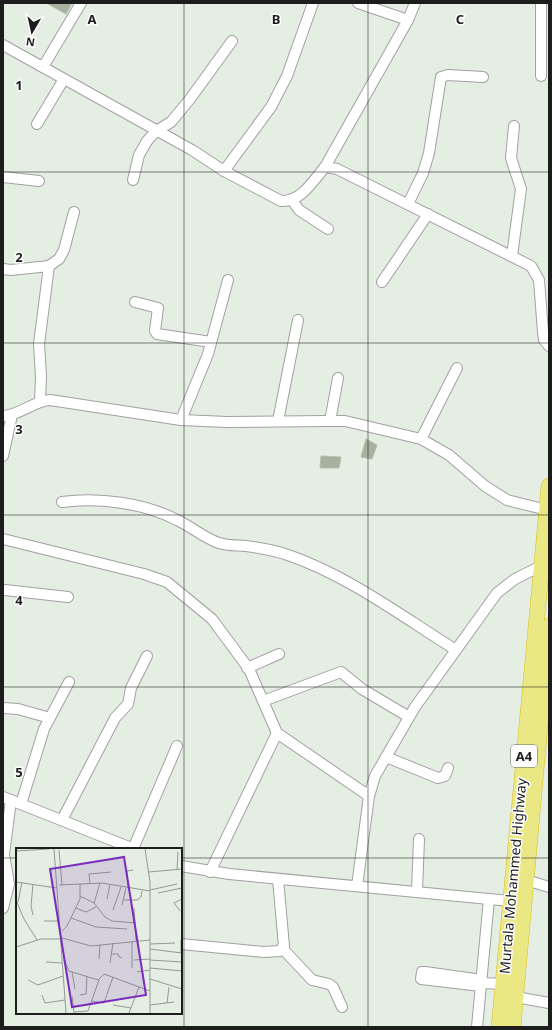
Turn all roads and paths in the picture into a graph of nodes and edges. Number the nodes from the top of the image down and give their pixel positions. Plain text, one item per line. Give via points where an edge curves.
1 (81, 3) edge
2 (313, 3) edge
3 (358, 3) edge
4 (415, 3) edge
5 (541, 3) edge
6 (408, 20) junction
7 (232, 41) dead end
8 (3, 45) edge
9 (44, 67) junction
10 (541, 76) dead end
11 (484, 77) dead end
12 (64, 79) junction
13 (37, 124) dead end
14 (514, 126) dead end
15 (156, 131) junction
16 (326, 167) junction
17 (224, 171) junction
18 (3, 177) edge
19 (133, 180) dead end
20 (39, 181) dead end
21 (292, 200) junction
22 (408, 204) junction
23 (74, 212) dead end
24 (428, 214) junction
25 (328, 229) dead end
26 (512, 256) junction
27 (49, 266) junction
28 (3, 269) edge
29 (228, 280) dead end
30 (382, 282) dead end
31 (135, 302) dead end
32 (298, 320) dead end
33 (211, 342) junction
34 (549, 346) edge
35 (457, 368) dead end
36 (338, 378) dead end
37 (40, 401) junction
38 (7, 416) edge
39 (181, 420) junction
40 (278, 421) junction
41 (330, 421) junction
42 (421, 439) junction
43 (3, 456) edge
44 (549, 486) edge
45 (62, 502) dead end
46 (547, 510) junction
47 (3, 539) edge
48 (542, 566) junction
49 (4, 588) edge
50 (68, 597) dead end
51 (3, 601) edge
52 (549, 635) edge
53 (456, 650) junction
54 (279, 654) dead end
55 (147, 656) dead end
56 (247, 668) junction
57 (69, 682) dead end
58 (547, 682) edge
59 (263, 701) junction
60 (3, 708) edge
61 (409, 717) junction
62 (50, 718) junction
63 (278, 733) junction
64 (177, 746) dead end
65 (386, 756) junction
66 (448, 768) dead end
67 (369, 796) junction
68 (12, 800) edge
69 (62, 820) junction
70 (419, 839) dead end
71 (132, 848) edge
72 (134, 848) edge
73 (182, 866) edge
74 (210, 872) junction
75 (278, 878) junction
76 (526, 880) junction
77 (357, 886) junction
78 (549, 887) edge
79 (417, 891) junction
80 (490, 898) junction
81 (510, 901) junction
82 (3, 908) edge
83 (182, 944) edge
84 (282, 948) junction
85 (467, 981) dead end
86 (482, 983) junction
87 (503, 984) junction
88 (516, 997) junction
89 (549, 1003) edge
90 (342, 1007) dead end
91 (477, 1027) edge
92 (499, 1027) edge
93 (513, 1027) edge

1 - 9 street
2 - 17 street via 287,76 271,107
3 - 6 street
4 - 6 street
5 - 10 street
6 - 16 street
7 - 15 street via 171,122
8 - 9 street
9 - 12 street
11 - 22 street via 441,77 430,153
12 - 13 street
12 - 15 street
14 - 26 street via 511,158 521,189
15 - 17 street
15 - 19 street via 139,155
16 - 21 street via 297,199
16 - 22 street via 337,169
17 - 21 street via 281,201
18 - 20 street
21 - 25 street via 299,210
22 - 24 street
23 - 27 street via 64,250 59,259
24 - 26 street
24 - 30 street
26 - 34 street via 531,266 539,280 544,340
27 - 28 street
27 - 37 street via 39,344
29 - 33 street
31 - 33 street via 158,308 155,332 157,334
32 - 40 street
33 - 39 street
35 - 42 street
36 - 41 street
37 - 38 street
37 - 39 street via 62,400
38 - 43 street
39 - 40 street
40 - 41 street
41 - 42 street via 362,425
42 - 46 street via 449,455 485,486 507,500
44 - 46 highway, Murtala Mohammed Highway / A4
45 - 53 street via 98,501 150,509 178,520 220,543 268,549 290,556 356,588
46 - 48 highway, Murtala Mohammed Highway / A4
47 - 56 street via 167,582 212,620
48 - 53 street via 515,579 497,592
48 - 81 highway, Murtala Mohammed Highway / A4
49 - 50 street
49 - 51 street
52 - 58 highway, Murtala Mohammed Highway / A4
53 - 61 street
54 - 56 street
55 - 69 street via 131,688 128,704 115,718
56 - 59 street
57 - 62 street
58 - 76 highway, Murtala Mohammed Highway / A4
59 - 61 street via 341,672 362,689
59 - 63 street
60 - 62 street
61 - 65 street
62 - 68 street
63 - 67 street
63 - 74 street
64 - 72 street
65 - 66 street via 438,778 445,776
65 - 67 street via 375,776
67 - 77 street
68 - 69 street
68 - 82 street via 4,854 9,884
69 - 71 street
70 - 79 street
73 - 74 street
74 - 75 street
75 - 77 street
75 - 84 street via 284,946
76 - 78 street
76 - 88 highway, Murtala Mohammed Highway / A4
77 - 79 street
79 - 80 street
80 - 81 street
80 - 86 street
81 - 87 highway, Murtala Mohammed Highway / A4
83 - 84 street via 264,952
84 - 90 street via 312,980 333,987
85 - 86 street
86 - 87 street
86 - 91 street
87 - 92 highway, Murtala Mohammed Highway / A4
88 - 89 street
88 - 93 highway, Murtala Mohammed Highway / A4

